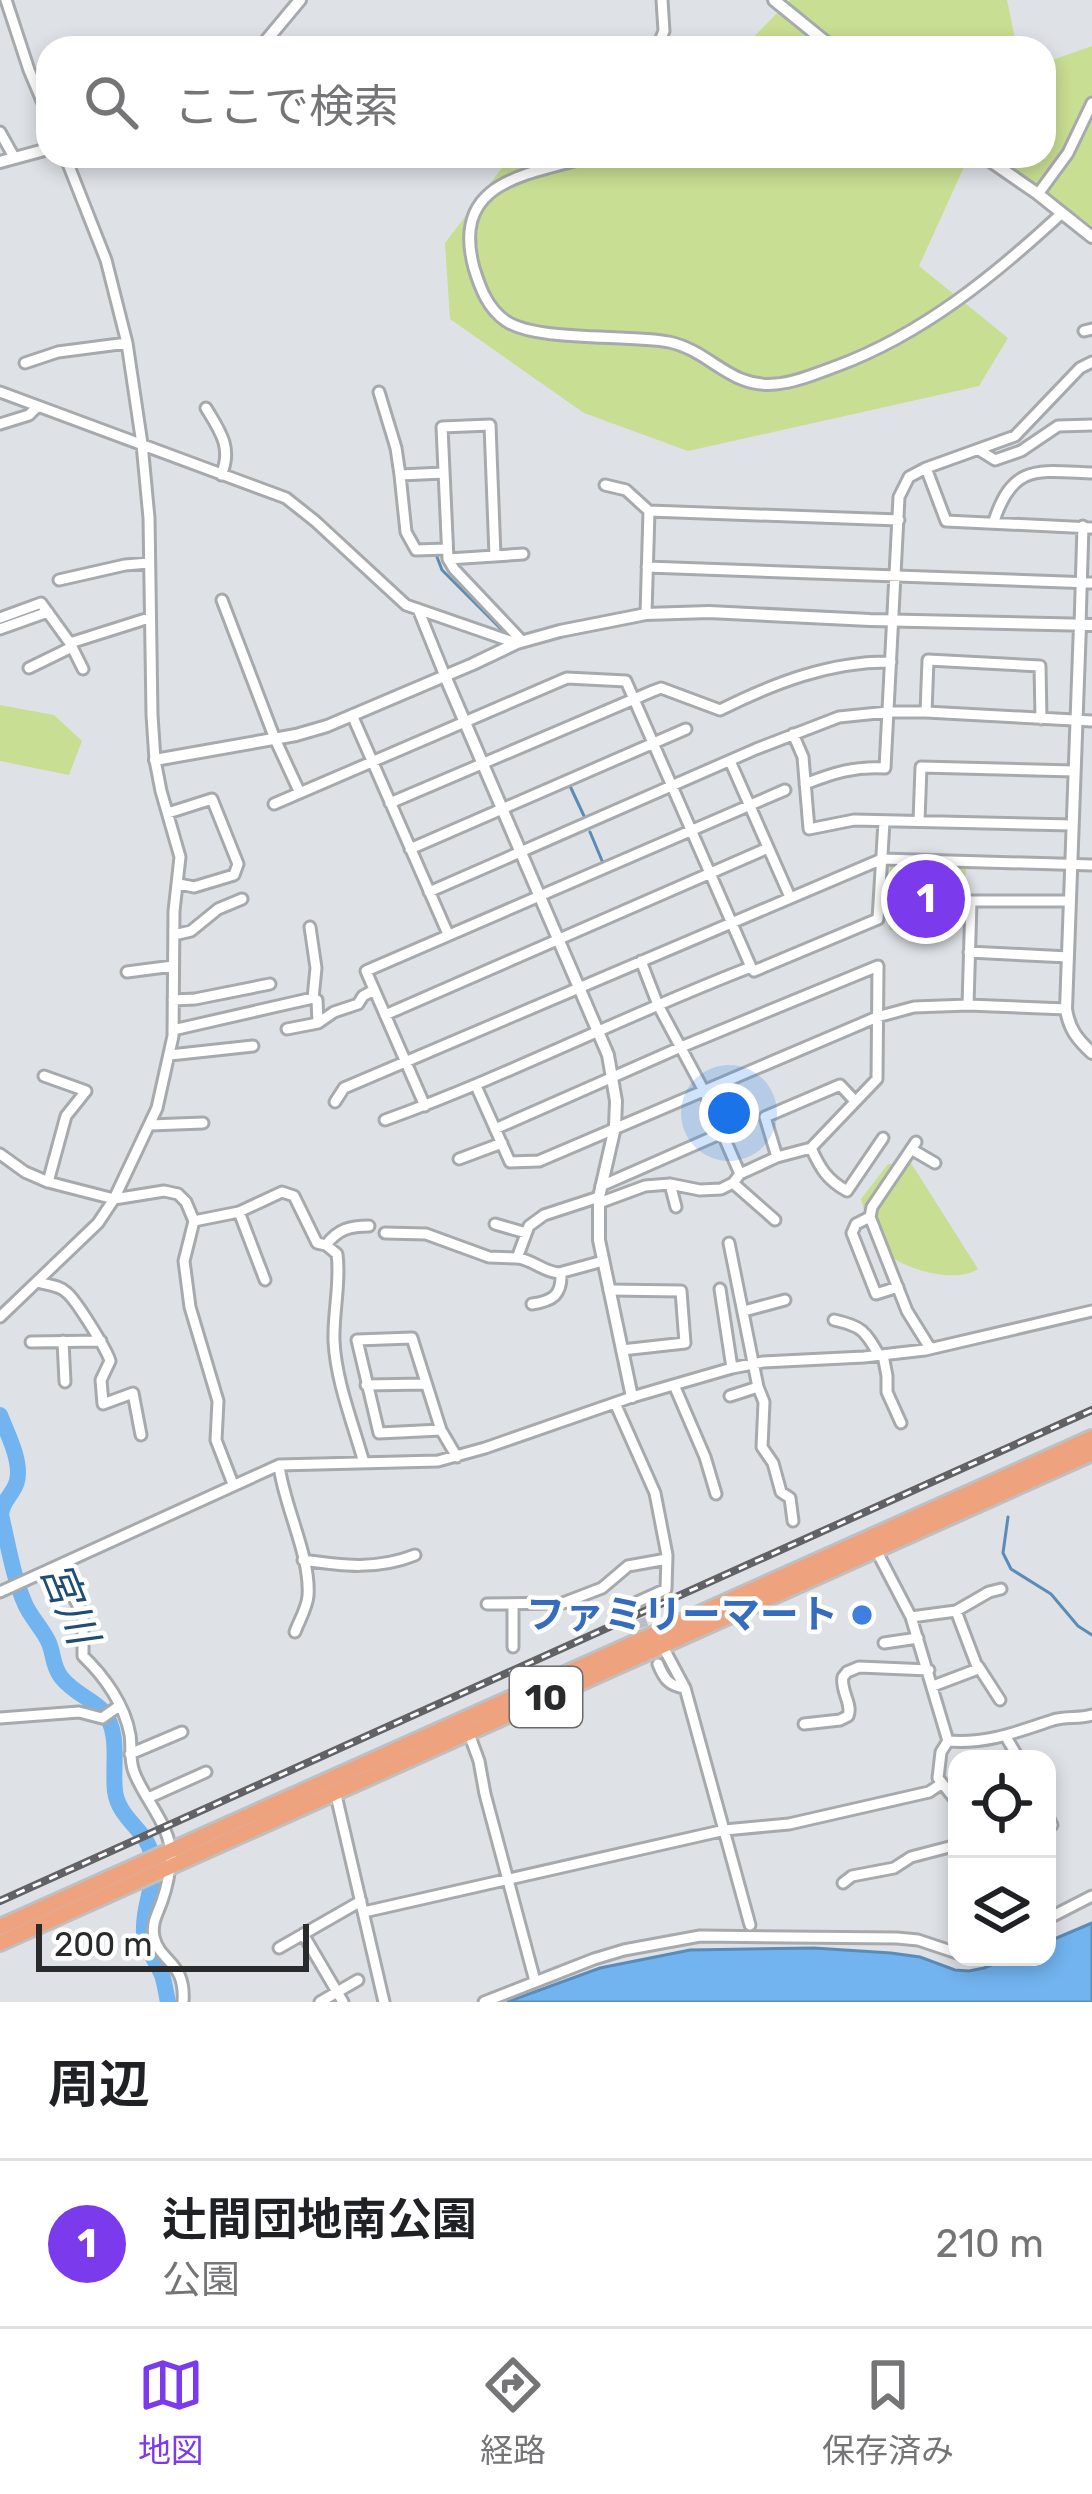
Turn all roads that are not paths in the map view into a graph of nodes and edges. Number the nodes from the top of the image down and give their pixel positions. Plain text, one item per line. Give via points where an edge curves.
1 (6, 0) edge
2 (300, 0) edge
3 (662, 0) edge
4 (775, 0) edge
5 (270, 36) edge
6 (662, 36) edge
7 (818, 36) edge
8 (36, 87) edge
9 (1092, 103) edge
10 (0, 132) edge
11 (36, 152) edge
12 (14, 157) junction
13 (0, 162) edge
14 (70, 168) edge
15 (551, 168) edge
16 (1000, 168) edge
17 (1038, 194) junction
18 (1062, 213) junction
19 (1092, 237) edge
20 (127, 343) junction
21 (1092, 362) edge
22 (25, 363) dead end
23 (0, 392) edge
24 (379, 392) dead end
25 (38, 406) junction
26 (206, 408) dead end
27 (0, 424) edge
28 (1092, 424) edge
29 (142, 444) junction
30 (980, 450) junction
31 (926, 468) junction
32 (444, 473) junction
33 (1092, 473) edge
34 (221, 475) junction
35 (400, 475) junction
36 (605, 485) dead end
37 (650, 511) junction
38 (899, 520) junction
39 (994, 521) junction
40 (1087, 527) edge
41 (447, 554) junction
42 (523, 554) dead end
43 (495, 556) junction
44 (149, 563) junction
45 (647, 567) junction
46 (897, 576) junction
47 (59, 580) dead end
48 (1087, 582) edge
49 (222, 600) dead end
50 (418, 609) junction
51 (48, 612) junction
52 (646, 614) junction
53 (0, 618) edge
54 (149, 618) junction
55 (892, 620) junction
56 (1086, 625) edge
57 (0, 629) edge
58 (519, 642) junction
59 (71, 645) junction
60 (891, 662) junction
61 (29, 668) dead end
62 (83, 669) dead end
63 (445, 676) junction
64 (634, 698) junction
65 (888, 712) junction
66 (926, 712) junction
67 (352, 715) junction
68 (1041, 719) junction
69 (1076, 720) junction
70 (463, 721) junction
71 (1092, 721) edge
72 (686, 728) dead end
73 (793, 734) junction
74 (275, 739) junction
75 (654, 742) junction
76 (155, 760) junction
77 (372, 760) junction
78 (730, 761) junction
79 (482, 762) junction
80 (1074, 771) junction
81 (805, 784) junction
82 (673, 787) junction
83 (785, 790) dead end
84 (300, 793) junction
85 (390, 803) junction
86 (274, 804) dead end
87 (750, 805) junction
88 (502, 808) junction
89 (168, 813) junction
90 (919, 821) junction
91 (884, 822) junction
92 (1072, 825) junction
93 (692, 830) junction
94 (768, 848) junction
95 (410, 849) junction
96 (520, 851) junction
97 (882, 859) junction
98 (1071, 864) junction
99 (1092, 865) edge
100 (711, 872) junction
101 (179, 884) junction
102 (429, 892) junction
103 (539, 895) junction
104 (790, 897) junction
105 (242, 899) dead end
106 (1070, 901) junction
107 (732, 922) junction
108 (310, 927) dead end
109 (448, 934) junction
110 (174, 935) junction
111 (558, 937) junction
112 (969, 952) junction
113 (1068, 956) junction
114 (641, 961) junction
115 (173, 966) junction
116 (752, 967) junction
117 (127, 972) dead end
118 (270, 984) dead end
119 (579, 988) junction
120 (374, 990) junction
121 (313, 998) junction
122 (173, 1000) junction
123 (658, 1005) junction
124 (968, 1005) junction
125 (1066, 1010) junction
126 (385, 1015) junction
127 (877, 1017) junction
128 (318, 1023) junction
129 (287, 1029) dead end
130 (173, 1030) junction
131 (599, 1032) junction
132 (253, 1046) dead end
133 (681, 1047) junction
134 (1092, 1053) edge
135 (170, 1055) junction
136 (406, 1063) junction
137 (44, 1076) dead end
138 (613, 1076) junction
139 (476, 1086) junction
140 (704, 1091) junction
141 (855, 1101) junction
142 (335, 1102) dead end
143 (425, 1106) junction
144 (386, 1120) dead end
145 (203, 1123) dead end
146 (150, 1125) junction
147 (615, 1127) junction
148 (495, 1129) junction
149 (722, 1132) junction
150 (883, 1138) dead end
151 (502, 1143) junction
152 (811, 1148) junction
153 (0, 1154) edge
154 (777, 1157) junction
155 (459, 1160) dead end
156 (934, 1163) dead end
157 (736, 1179) junction
158 (48, 1182) junction
159 (670, 1184) junction
160 (600, 1195) junction
161 (114, 1198) junction
162 (676, 1207) dead end
163 (239, 1212) junction
164 (870, 1217) junction
165 (775, 1220) dead end
166 (194, 1221) junction
167 (495, 1224) dead end
168 (369, 1226) dead end
169 (385, 1233) dead end
170 (526, 1233) junction
171 (729, 1243) dead end
172 (326, 1244) junction
173 (517, 1258) junction
174 (603, 1261) junction
175 (561, 1273) junction
176 (265, 1280) dead end
177 (37, 1282) junction
178 (898, 1288) junction
179 (719, 1289) dead end
180 (610, 1290) junction
181 (785, 1300) dead end
182 (532, 1304) dead end
183 (744, 1311) junction
184 (1092, 1311) edge
185 (0, 1318) edge
186 (834, 1320) dead end
187 (63, 1341) junction
188 (101, 1341) junction
189 (32, 1342) dead end
190 (930, 1348) junction
191 (622, 1350) junction
192 (881, 1355) junction
193 (753, 1364) junction
194 (732, 1368) junction
195 (65, 1382) dead end
196 (425, 1384) junction
197 (366, 1385) junction
198 (674, 1385) junction
199 (758, 1387) junction
200 (730, 1396) dead end
201 (632, 1397) junction
202 (615, 1403) junction
203 (901, 1424) dead end
204 (441, 1430) junction
205 (141, 1435) dead end
206 (1092, 1438) edge
207 (1092, 1453) edge
208 (457, 1456) junction
209 (364, 1463) junction
210 (279, 1465) junction
211 (233, 1484) junction
212 (716, 1494) dead end
213 (793, 1521) dead end
214 (873, 1543) junction
215 (415, 1555) dead end
216 (667, 1558) junction
217 (303, 1560) junction
218 (57, 1566) junction
219 (1001, 1589) dead end
220 (0, 1592) edge
221 (487, 1604) dead end
222 (513, 1604) junction
223 (637, 1606) dead end
224 (956, 1611) junction
225 (911, 1617) junction
226 (295, 1632) dead end
227 (918, 1638) junction
228 (660, 1639) junction
229 (884, 1642) dead end
230 (512, 1647) dead end
231 (658, 1664) tunnel mouth
232 (978, 1666) junction
233 (928, 1670) junction
234 (933, 1685) junction
235 (685, 1688) junction
236 (1000, 1700) dead end
237 (119, 1706) junction
238 (1092, 1715) edge
239 (0, 1718) edge
240 (804, 1724) dead end
241 (466, 1726) junction
242 (182, 1732) dead end
243 (1006, 1737) junction
244 (948, 1742) junction
245 (1014, 1750) edge
246 (130, 1754) junction
247 (206, 1772) dead end
248 (941, 1784) junction
249 (335, 1792) junction
250 (948, 1792) edge
251 (148, 1798) junction
252 (725, 1830) junction
253 (948, 1847) edge
254 (170, 1858) junction
255 (510, 1880) junction
256 (843, 1883) dead end
257 (1092, 1897) edge
258 (363, 1906) junction
259 (1056, 1915) edge
260 (750, 1925) dead end
261 (0, 1927) edge
262 (303, 1934) junction
263 (0, 1942) edge
264 (279, 1948) dead end
265 (948, 1950) edge
266 (358, 1981) dead end
267 (535, 1981) junction
268 (340, 1997) edge
269 (183, 2002) edge
270 (320, 2002) edge
271 (384, 2002) edge
272 (484, 2002) edge

1 - 8 street
2 - 5 street
3 - 6 street
4 - 7 street
9 - 17 street
10 - 12 street
11 - 12 street
12 - 13 street
14 - 20 street
15 - 18 street via 488,193 470,225 470,254 486,299 506,321 542,332 666,342 753,384 809,376 907,334
16 - 17 street
17 - 18 street
18 - 19 street
20 - 22 street
20 - 29 street
21 - 30 street via 1015,436
23 - 25 street
24 - 35 street
25 - 27 street
25 - 29 street
26 - 34 street via 226,442
28 - 30 street via 1058,426 994,460
29 - 34 street
29 - 44 street
30 - 31 street
31 - 38 street via 909,477
31 - 39 street via 946,521
32 - 35 street
32 - 41 street
32 - 43 street via 442,427 490,425
33 - 39 street via 1031,473 1003,494
34 - 50 street via 286,498
35 - 41 street via 406,532 416,550
36 - 37 street via 626,490
37 - 38 street
37 - 45 street
38 - 46 street
39 - 40 street
40 - 48 street
41 - 43 street
41 - 58 street
42 - 43 street
44 - 47 street
44 - 54 street
45 - 46 street
45 - 52 street
46 - 48 street
46 - 55 street
48 - 56 street
49 - 74 street
50 - 58 street
50 - 63 street
51 - 53 street via 41,603
51 - 57 street
51 - 59 street
52 - 55 street
52 - 58 street
54 - 59 street
54 - 76 street
55 - 56 street
55 - 60 street
56 - 69 street
58 - 63 street
59 - 61 street
59 - 62 street
60 - 64 street via 821,668 720,710 662,688
60 - 65 street
63 - 67 street
63 - 70 street
64 - 70 street via 626,681 567,678
64 - 75 street
64 - 79 street
65 - 66 street
65 - 73 street via 838,717
65 - 81 street via 885,768 837,771
66 - 68 street
66 - 68 street via 928,660 1040,666
67 - 74 street
67 - 77 street
68 - 69 street
69 - 71 street
69 - 80 street
70 - 77 street
70 - 79 street
72 - 75 street
73 - 78 street
73 - 81 street
74 - 76 street
74 - 84 street
75 - 82 street
75 - 88 street
76 - 89 street
77 - 84 street
77 - 85 street
78 - 82 street
78 - 87 street
79 - 85 street
79 - 88 street
80 - 90 street via 921,766
80 - 92 street
81 - 91 street via 809,829
82 - 93 street
82 - 96 street
83 - 87 street
84 - 86 street
85 - 95 street
87 - 93 street
87 - 94 street
88 - 95 street
88 - 96 street
89 - 101 street via 181,857
89 - 101 street via 212,799 238,864 234,875
90 - 91 street
90 - 92 street
91 - 97 street
92 - 98 street
93 - 100 street
93 - 103 street
94 - 100 street
94 - 104 street
95 - 102 street
96 - 102 street
96 - 103 street
97 - 98 street
97 - 104 street
97 - 116 street via 878,919
98 - 99 street
98 - 106 street
100 - 107 street
100 - 111 street
101 - 110 street
102 - 109 street
103 - 109 street
103 - 111 street
104 - 107 street
105 - 110 street
106 - 112 street via 971,901
106 - 113 street
107 - 114 street
107 - 116 street
108 - 121 street
109 - 120 street via 366,971
110 - 115 street
111 - 119 street
111 - 126 street
112 - 113 street
112 - 124 street
113 - 125 street
114 - 119 street
114 - 123 street
115 - 117 street
115 - 122 street
116 - 123 street
118 - 122 street
119 - 131 street
119 - 136 street
120 - 126 street
120 - 128 street
121 - 128 street
121 - 130 street
122 - 130 street
123 - 131 street
123 - 133 street
124 - 125 street
124 - 127 street
125 - 134 street
126 - 136 street
127 - 133 street via 878,966
127 - 140 street
127 - 141 street via 877,1078
128 - 129 street
130 - 135 street
131 - 138 street
131 - 139 street
132 - 135 street
133 - 138 street
133 - 140 street
135 - 146 street
136 - 142 street via 344,1088
136 - 143 street
137 - 158 street via 86,1090 66,1116
138 - 147 street
138 - 148 street
139 - 143 street
139 - 148 street
140 - 147 street
140 - 149 street
141 - 152 street
141 - 154 street via 840,1085 765,1117
143 - 144 street
145 - 146 street
146 - 161 street
147 - 151 street via 538,1161 511,1162
147 - 160 street
148 - 151 street
149 - 157 street
149 - 160 street
150 - 152 street via 847,1191 822,1172
151 - 155 street
152 - 154 street
153 - 158 street
154 - 157 street
156 - 164 street via 913,1146
157 - 159 street via 721,1189
157 - 165 street
158 - 161 street
159 - 160 street
159 - 162 street
160 - 170 street via 544,1215
160 - 174 street
161 - 166 street via 178,1194
161 - 177 street
163 - 166 street
163 - 172 street via 282,1192 294,1196 317,1244
163 - 176 street
164 - 178 street
164 - 178 street via 852,1233 875,1294
166 - 211 street via 184,1262 190,1306 218,1401 216,1440
167 - 170 street
168 - 172 street via 334,1233
169 - 173 street via 426,1234
170 - 173 street
171 - 183 street
172 - 209 street via 340,1272 334,1347
173 - 175 street
174 - 175 street
174 - 180 street
175 - 182 street via 556,1294
177 - 185 street
177 - 188 street via 68,1293
178 - 190 street
179 - 194 street
180 - 191 street
180 - 191 street via 681,1291 685,1343
181 - 183 street
183 - 193 street
184 - 190 street
186 - 192 street via 858,1325
187 - 188 street
187 - 189 street
187 - 195 street
188 - 205 street via 110,1361 103,1404 133,1393
190 - 192 street
191 - 201 street
192 - 193 street
192 - 203 street
193 - 194 street
193 - 199 street
194 - 198 street
196 - 197 street
196 - 197 street via 412,1338 357,1340
196 - 204 street
197 - 204 street via 379,1433
198 - 201 street
198 - 212 street
199 - 200 street
199 - 213 street via 762,1447 790,1498
201 - 202 street
202 - 208 street
202 - 216 street via 655,1493
204 - 208 street
206 - 214 highway, 10
207 - 214 highway, 10
208 - 209 street
209 - 210 street
210 - 211 street
210 - 217 street
211 - 218 street
214 - 225 street
214 - 228 highway, 10
215 - 217 street via 357,1568
216 - 222 street via 628,1567 563,1604
216 - 223 street via 666,1589
217 - 226 street via 308,1594
218 - 220 street
218 - 237 street via 83,1615 83,1656
219 - 224 street
221 - 222 street
222 - 230 street
224 - 225 street
224 - 232 street
225 - 227 street
227 - 229 street
227 - 233 street
228 - 235 street
228 - 241 highway, 10
231 - 235 street via 673,1687
232 - 234 street
232 - 236 street
233 - 234 street
233 - 240 street via 853,1669 842,1683 848,1716
234 - 244 street
235 - 252 street
237 - 239 street via 102,1718
237 - 246 street
238 - 243 street
241 - 249 highway, 10
241 - 254 highway, 10
241 - 255 street
242 - 246 street
243 - 244 street
243 - 245 street
244 - 248 street
246 - 251 street
247 - 251 street
248 - 250 street
248 - 252 street via 818,1818
249 - 254 highway, 10
249 - 258 street
251 - 254 street
252 - 255 street
252 - 260 street
253 - 256 street
254 - 261 highway, 10
254 - 263 highway, 10
254 - 269 street via 154,1935 181,1976
255 - 258 street
255 - 267 street
257 - 259 street
258 - 262 street
258 - 271 street
262 - 264 street
262 - 268 street
265 - 267 street via 897,1938 700,1936 624,1950
266 - 268 street
267 - 272 street
268 - 270 street

